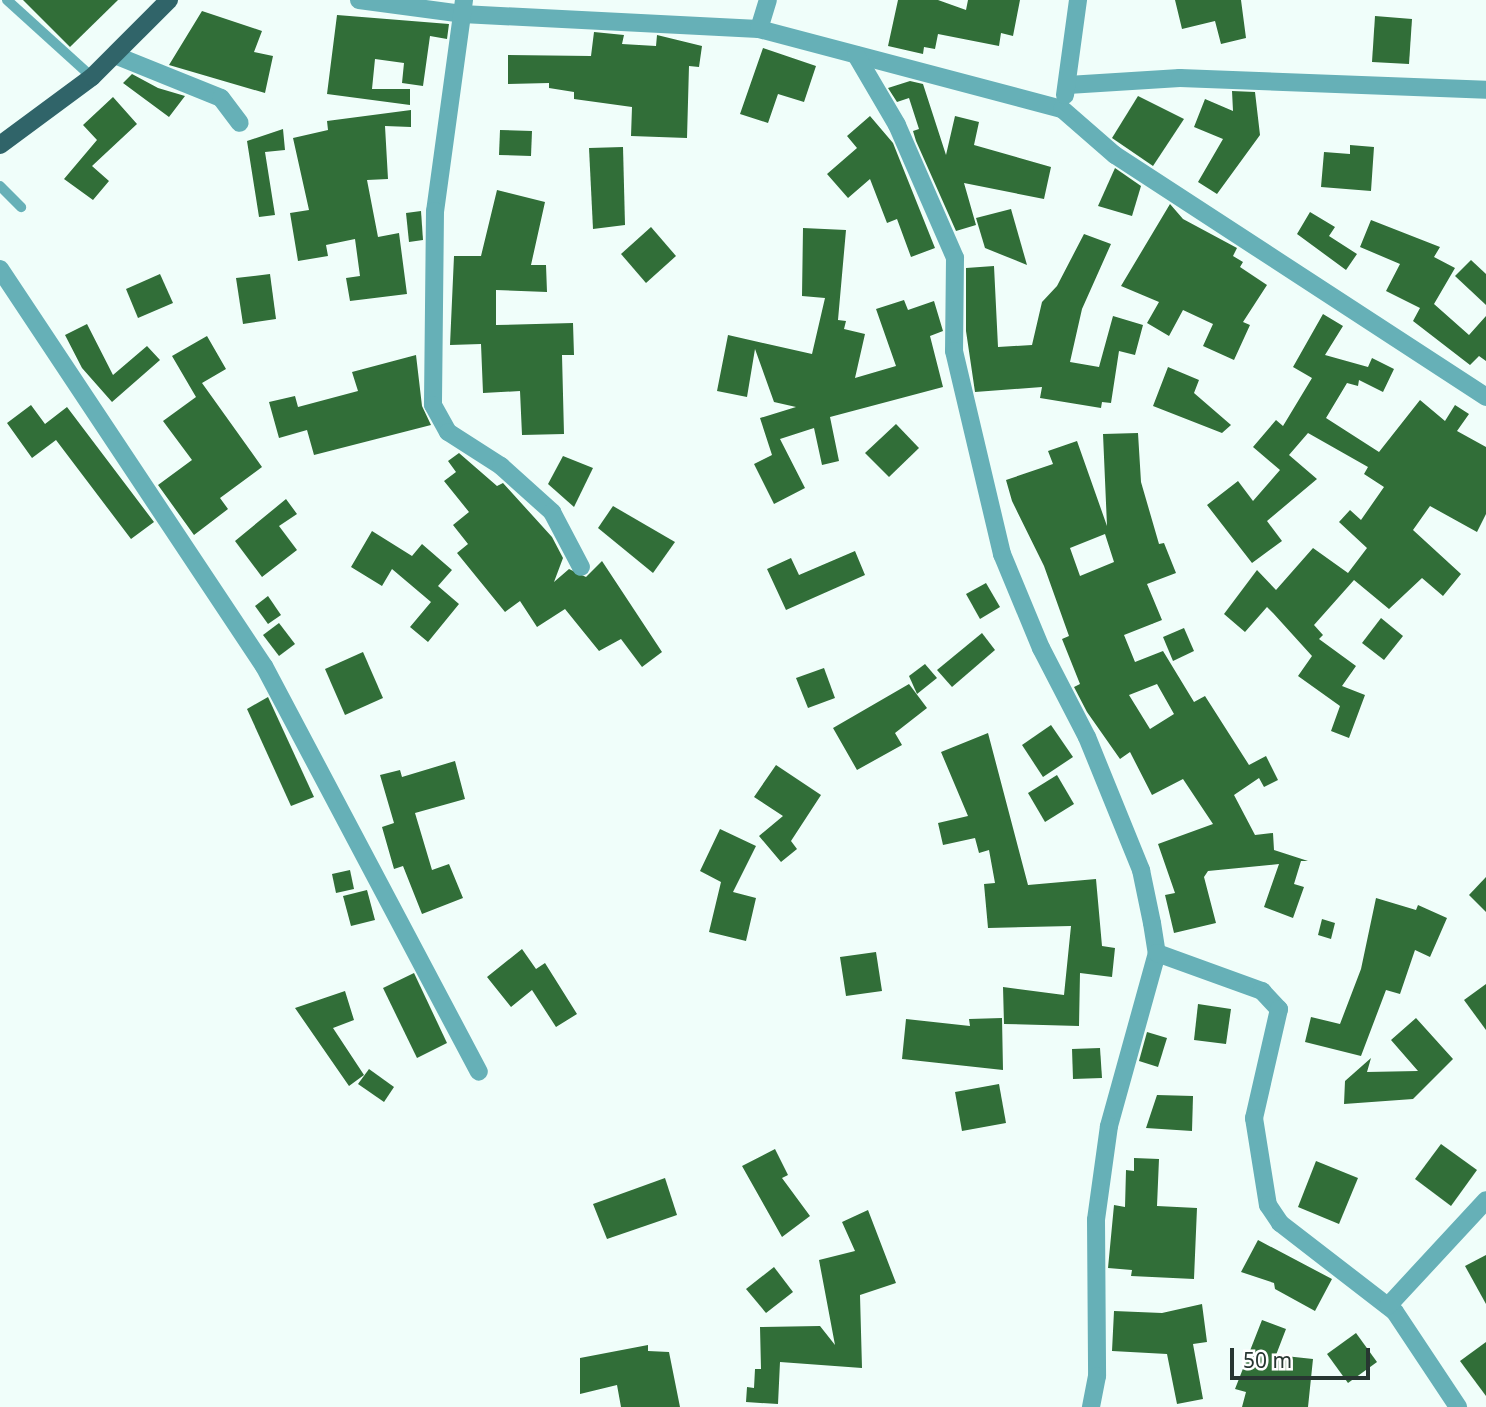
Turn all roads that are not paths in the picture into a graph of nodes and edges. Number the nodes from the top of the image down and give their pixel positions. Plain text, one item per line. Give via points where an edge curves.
1 (7, 0) edge
2 (169, 0) edge
3 (359, 0) edge
4 (768, 0) edge
5 (1078, 0) edge
6 (463, 7) edge
7 (759, 29) junction
8 (856, 55) junction
9 (117, 56) junction
10 (92, 78) junction
11 (1068, 85) junction
12 (1486, 90) edge
13 (1062, 109) junction
14 (240, 123) dead end
15 (0, 145) edge
16 (0, 186) edge
17 (21, 207) dead end
18 (0, 269) edge
19 (1486, 397) edge
20 (581, 567) dead end
21 (1157, 953) junction
22 (479, 1072) dead end
23 (1486, 1200) edge
24 (1388, 1306) junction
25 (1090, 1407) edge
26 (1458, 1407) edge

1 - 10 lane
2 - 9 main road
3 - 6 street
4 - 7 street
5 - 11 street
6 - 7 street
6 - 20 street via 435,211 433,405 456,440 501,466 552,512
7 - 8 street
8 - 13 street
8 - 21 street via 897,125 955,258 954,351 1002,554 1141,870
9 - 10 main road
9 - 14 street via 221,97
10 - 15 main road
11 - 12 street via 1169,78
11 - 13 street
13 - 19 street via 1115,155
16 - 17 lane
18 - 22 street via 264,666
21 - 24 street via 1262,991 1279,1009 1254,1118 1268,1205 1280,1223
21 - 25 street via 1109,1126 1096,1220 1097,1376
23 - 24 street
24 - 26 street

